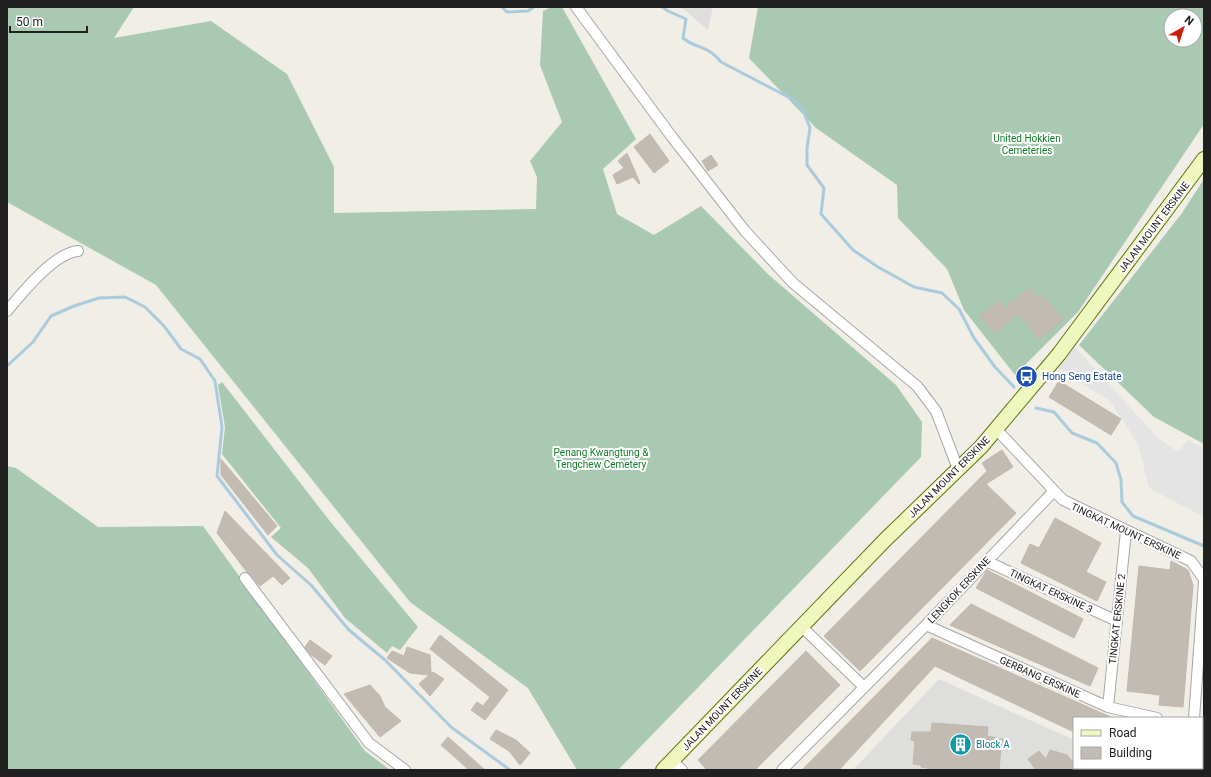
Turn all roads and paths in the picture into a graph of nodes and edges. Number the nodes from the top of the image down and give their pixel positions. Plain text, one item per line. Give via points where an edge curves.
1 (576, 7) edge
2 (1204, 159) edge
3 (78, 251) dead end
4 (7, 311) edge
5 (996, 429) junction
6 (958, 469) junction
7 (1054, 491) junction
8 (1126, 531) junction
9 (986, 561) junction
10 (245, 578) dead end
11 (1204, 581) edge
12 (1117, 621) junction
13 (926, 625) junction
14 (806, 631) junction
15 (864, 687) junction
16 (1108, 707) junction
17 (1153, 717) edge
18 (1194, 717) edge
19 (672, 767) edge
20 (405, 770) edge
21 (782, 770) edge

1 - 6 street via 745,231 793,283 917,386 936,411
2 - 5 main road, JALAN MOUNT ERSKINE via 1060,354
3 - 4 street via 65,255 53,264
5 - 6 main road, JALAN MOUNT ERSKINE
5 - 7 street, TINGKAT MOUNT ERSKINE
6 - 14 main road, JALAN MOUNT ERSKINE via 885,540
7 - 8 street, TINGKAT MOUNT ERSKINE via 1065,502
7 - 9 street, LENGKOK ERSKINE
8 - 11 street, TINGKAT MOUNT ERSKINE via 1191,561
8 - 12 street, TINGKAT ERSKINE 2
9 - 12 street, TINGKAT ERSKINE 3
9 - 13 street, LENGKOK ERSKINE
10 - 20 street via 369,743
11 - 18 street
12 - 16 street, TINGKAT ERSKINE 2
13 - 15 street, LENGKOK ERSKINE
13 - 16 street, GERBANG ERSKINE
14 - 15 street
14 - 19 main road, JALAN MOUNT ERSKINE
15 - 21 street, LENGKOK ERSKINE
16 - 17 street, GERBANG ERSKINE

